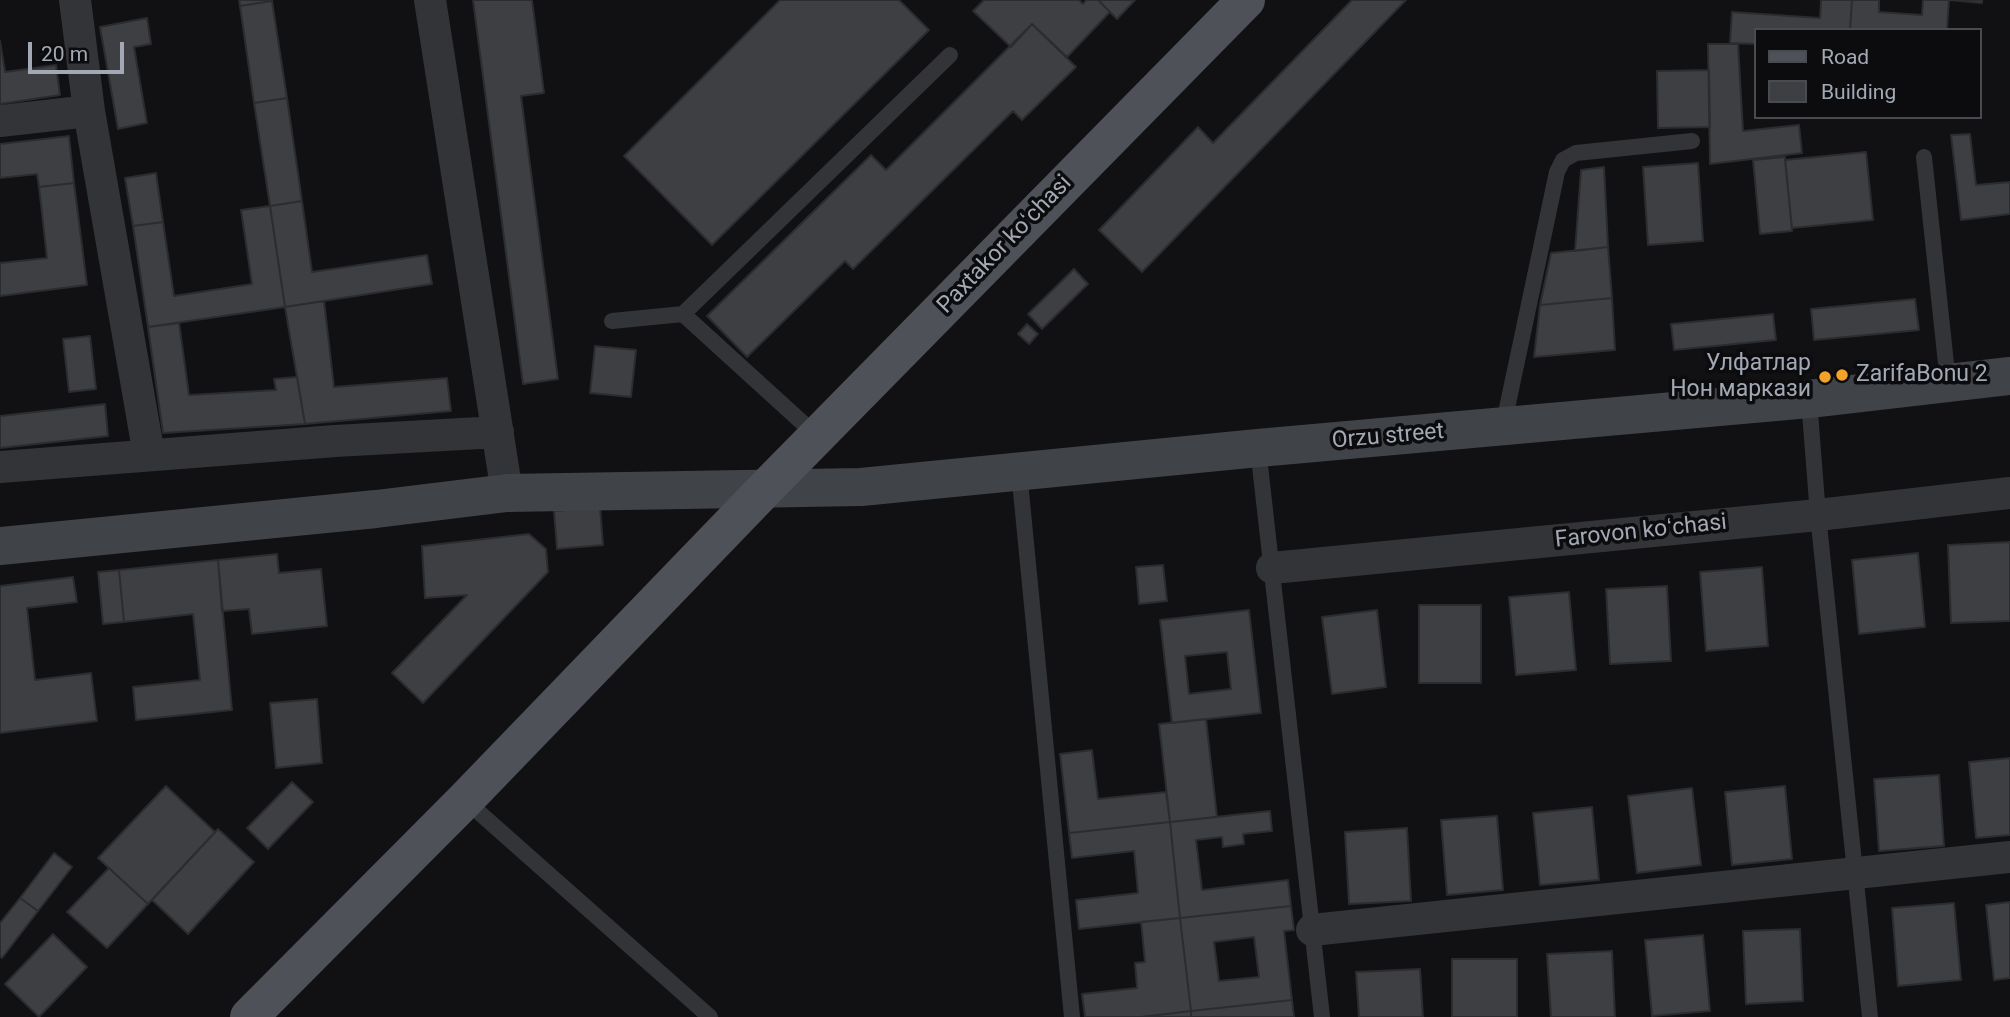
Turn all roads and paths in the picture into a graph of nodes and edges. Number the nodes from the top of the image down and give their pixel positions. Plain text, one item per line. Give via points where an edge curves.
1 (75, 0) edge
2 (430, 0) edge
3 (1246, 0) edge
4 (950, 55) dead end
5 (89, 111) junction
6 (0, 121) edge
7 (1692, 141) dead end
8 (1924, 157) dead end
9 (683, 314) junction
10 (612, 321) dead end
11 (2010, 376) edge
12 (1948, 383) junction
13 (1809, 399) junction
14 (1503, 427) junction
15 (498, 432) junction
16 (817, 436) junction
17 (1258, 448) junction
18 (149, 455) junction
19 (0, 467) edge
20 (1019, 471) junction
21 (765, 489) junction
22 (507, 492) junction
23 (2010, 493) edge
24 (1818, 515) junction
25 (0, 545) edge
26 (1272, 568) junction
27 (465, 800) junction
28 (2010, 857) edge
29 (1856, 873) junction
30 (1312, 930) junction
31 (249, 1017) edge
32 (710, 1017) edge
33 (1072, 1017) edge
34 (1322, 1017) edge
35 (1870, 1017) edge

1 - 5 street
2 - 15 street
3 - 16 main road, Paxtakor koʻchasi
4 - 9 lane
5 - 6 street
5 - 18 street
7 - 14 lane via 1576,153 1563,160
8 - 12 lane
9 - 10 lane
9 - 16 lane
11 - 12 main road, Orzu street
12 - 13 main road, Orzu street
13 - 14 main road, Orzu street
13 - 24 lane
14 - 17 main road, Orzu street
15 - 18 street
15 - 22 street
16 - 21 main road, Paxtakor koʻchasi
17 - 20 main road, Orzu street
17 - 26 lane
18 - 19 street
20 - 21 main road, Orzu street via 861,487
20 - 33 lane
21 - 22 main road, Orzu street
21 - 27 main road, Paxtakor koʻchasi
22 - 25 main road, Orzu street
23 - 24 street, Farovon koʻchasi
24 - 26 street, Farovon koʻchasi
24 - 29 lane
26 - 30 lane
27 - 31 main road, Paxtakor koʻchasi
27 - 32 lane
28 - 29 street
29 - 30 street
29 - 35 lane
30 - 34 lane

